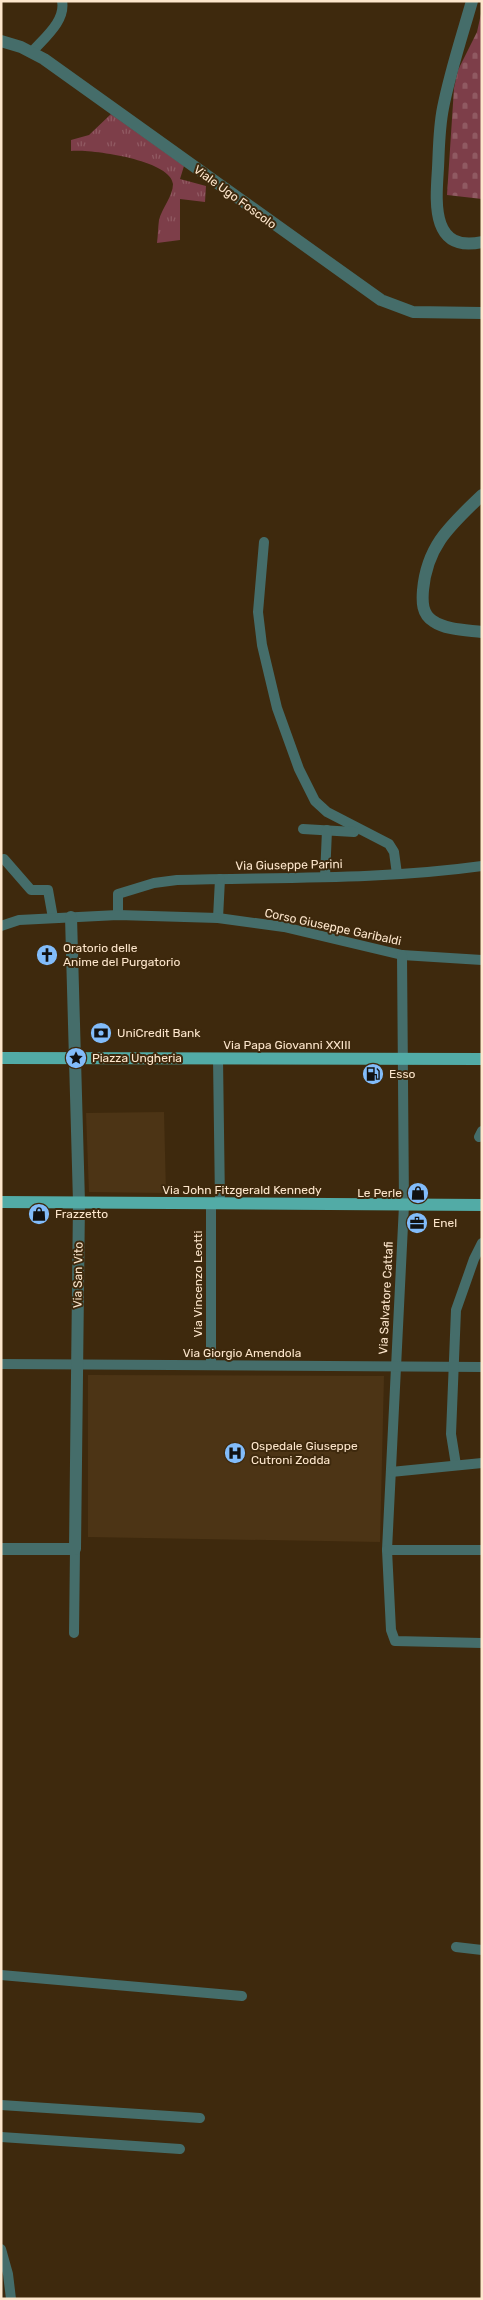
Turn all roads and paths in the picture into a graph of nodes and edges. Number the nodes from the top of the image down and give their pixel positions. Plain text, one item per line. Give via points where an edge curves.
1 (62, 1) edge
2 (472, 1) edge
3 (1, 41) edge
4 (32, 52) junction
5 (482, 242) edge
6 (482, 313) edge
7 (482, 495) edge
8 (264, 542) dead end
9 (482, 632) edge
10 (303, 829) dead end
11 (327, 830) junction
12 (354, 832) dead end
13 (4, 859) dead end
14 (482, 866) edge
15 (397, 874) junction
16 (325, 876) junction
17 (220, 879) junction
18 (118, 915) junction
19 (71, 917) junction
20 (53, 918) junction
21 (218, 918) junction
22 (1, 926) edge
23 (402, 955) junction
24 (482, 960) edge
25 (76, 1057) junction
26 (1, 1058) edge
27 (218, 1058) junction
28 (402, 1059) junction
29 (482, 1059) edge
30 (1, 1202) edge
31 (79, 1202) junction
32 (215, 1203) junction
33 (404, 1205) junction
34 (482, 1205) edge
35 (482, 1243) edge
36 (1, 1364) edge
37 (76, 1364) junction
38 (211, 1365) junction
39 (394, 1366) junction
40 (454, 1367) junction
41 (482, 1367) edge
42 (482, 1464) edge
43 (456, 1465) junction
44 (391, 1472) junction
45 (1, 1549) edge
46 (75, 1549) junction
47 (387, 1550) junction
48 (482, 1550) edge
49 (74, 1633) dead end
50 (482, 1643) edge
51 (456, 1947) dead end
52 (482, 1950) edge
53 (1, 1975) edge
54 (242, 1996) dead end
55 (1, 2105) edge
56 (200, 2118) dead end
57 (1, 2137) edge
58 (180, 2148) dead end
59 (1, 2249) edge
60 (11, 2299) edge

1 - 4 street via 64,9 58,22
2 - 5 street via 443,110 436,204 439,220 447,235 464,244
3 - 4 street, Viale Ugo Foscolo
4 - 6 street, Viale Ugo Foscolo via 381,300 413,312
7 - 9 street via 432,551 424,577 422,599 426,615 438,624
8 - 15 street via 258,612 262,645 277,708 299,769 315,801 327,812 379,836 389,844 394,852
10 - 11 street
11 - 12 street
11 - 16 street
13 - 20 street via 31,890 48,890
14 - 15 street, Via Giuseppe Parini
15 - 16 street, Via Giuseppe Parini
16 - 17 street, Via Giuseppe Parini
17 - 18 street, Via Giuseppe Parini via 169,881 118,894
17 - 21 street
18 - 19 street, Corso Giuseppe Garibaldi
18 - 21 street, Corso Giuseppe Garibaldi
19 - 20 street, Corso Giuseppe Garibaldi
19 - 25 street, Via San Vito
20 - 22 street, Corso Giuseppe Garibaldi via 19,920
21 - 23 street, Corso Giuseppe Garibaldi via 284,927
23 - 24 street, Corso Giuseppe Garibaldi
23 - 28 street, Via Salvatore Cattafi
25 - 26 main road, Via Papa Giovanni XXIII
25 - 27 main road, Via Papa Giovanni XXIII
25 - 31 street, Via San Vito
27 - 28 main road, Via Papa Giovanni XXIII
27 - 32 street, Via Vincenzo Leotti
28 - 29 main road, Via Papa Giovanni XXIII
28 - 33 street, Via Salvatore Cattafi
30 - 31 main road, Via John Fitzgerald Kennedy
31 - 32 main road, Via John Fitzgerald Kennedy
31 - 37 street, Via San Vito
32 - 33 main road, Via John Fitzgerald Kennedy
32 - 38 street, Via Vincenzo Leotti
33 - 34 main road, Via John Fitzgerald Kennedy
33 - 39 street, Via Salvatore Cattafi
35 - 40 street via 456,1310
36 - 37 street, Via Giorgio Amendola
37 - 38 street, Via Giorgio Amendola
37 - 46 street, Via San Vito
38 - 39 street, Via Giorgio Amendola
39 - 40 street, Via Giorgio Amendola
39 - 44 street, Via Salvatore Cattafi
40 - 41 street, Via Giorgio Amendola
40 - 43 street via 451,1434
42 - 43 street
43 - 44 street
44 - 47 street, Via Salvatore Cattafi
45 - 46 street
46 - 49 street, Via San Vito
47 - 48 street
47 - 50 street, Via Salvatore Cattafi via 390,1630 395,1641
51 - 52 street
53 - 54 street
55 - 56 street
57 - 58 street
59 - 60 street

